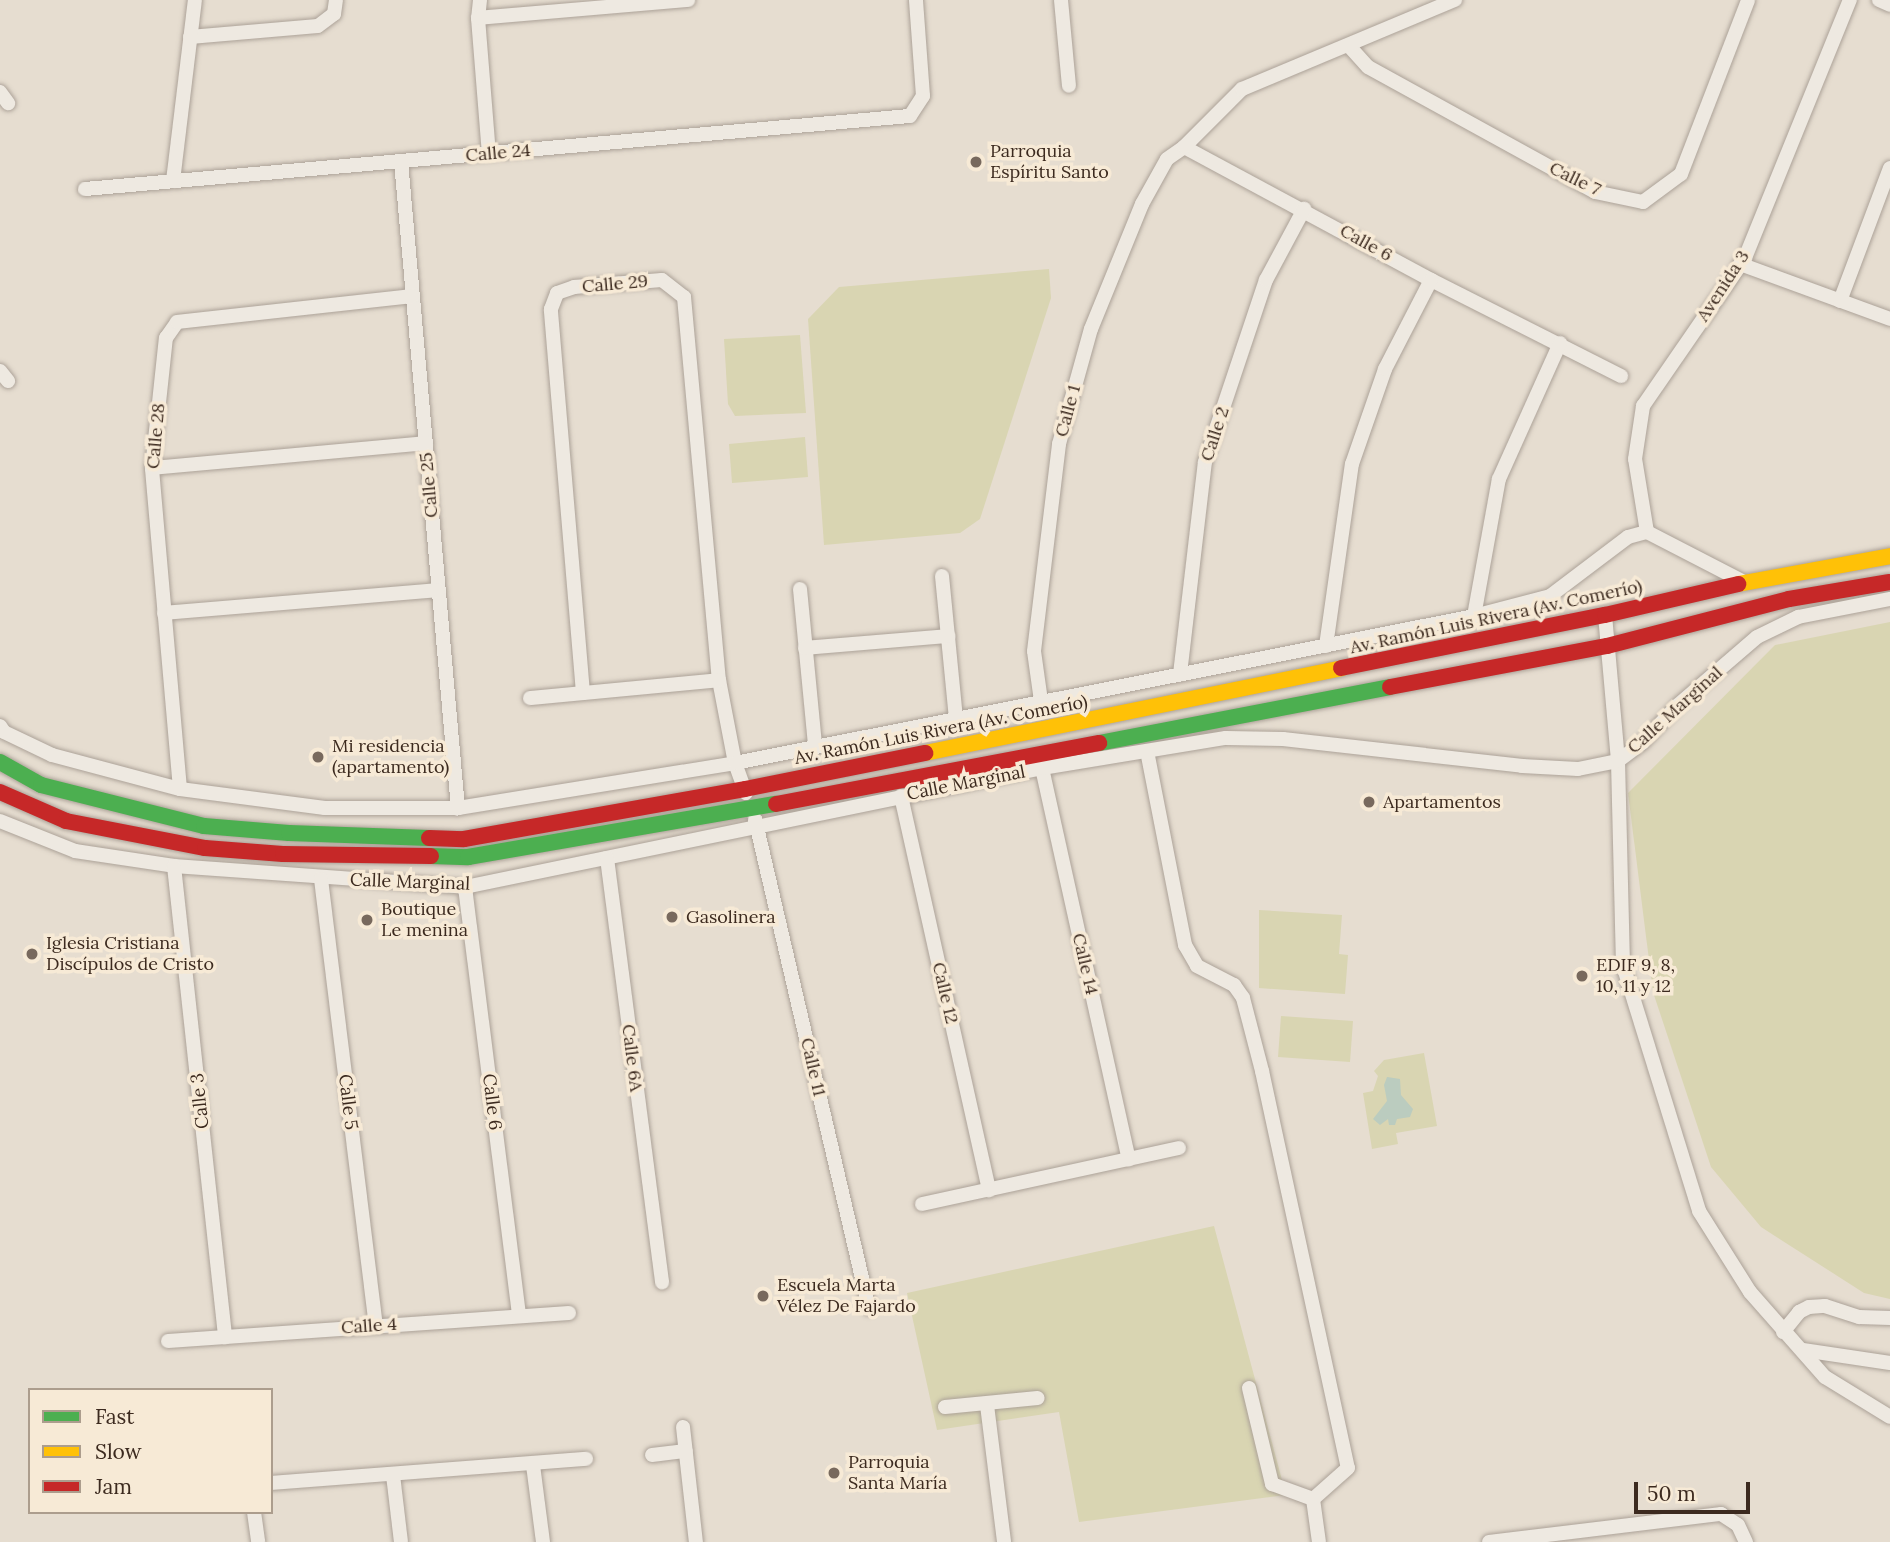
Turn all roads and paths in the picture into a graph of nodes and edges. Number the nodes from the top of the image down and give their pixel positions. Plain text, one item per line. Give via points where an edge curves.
1 (195, 0) edge
2 (336, 0) edge
3 (480, 0) edge
4 (688, 0) edge
5 (916, 0) edge
6 (1061, 0) edge
7 (1455, 0) edge
8 (1748, 0) edge
9 (1850, 0) edge
10 (1879, 0) edge
11 (1890, 5) edge
12 (478, 18) junction
13 (190, 37) junction
14 (1349, 46) junction
15 (1069, 86) dead end
16 (1184, 147) junction
17 (489, 153) junction
18 (401, 161) junction
19 (1890, 168) edge
20 (173, 181) junction
21 (85, 189) dead end
22 (1304, 209) junction
23 (1740, 264) junction
24 (1431, 280) junction
25 (413, 296) junction
26 (1840, 301) junction
27 (1890, 319) edge
28 (1560, 343) junction
29 (1621, 376) dead end
30 (426, 443) junction
31 (152, 468) junction
32 (1647, 532) junction
33 (1890, 556) edge
34 (942, 576) dead end
35 (1744, 582) junction
36 (1890, 582) edge
37 (800, 589) dead end
38 (438, 590) junction
39 (1890, 599) edge
40 (164, 613) junction
41 (1605, 615) junction
42 (1474, 616) junction
43 (948, 636) junction
44 (1326, 646) junction
45 (1608, 646) junction
46 (805, 648) junction
47 (1180, 674) junction
48 (719, 680) junction
49 (583, 693) junction
50 (530, 698) dead end
51 (1041, 701) junction
52 (956, 718) junction
53 (0, 726) edge
54 (815, 746) junction
55 (1147, 751) junction
56 (1618, 761) junction
57 (0, 762) edge
58 (735, 763) junction
59 (1042, 768) junction
60 (180, 789) junction
61 (745, 789) junction
62 (0, 792) edge
63 (901, 796) junction
64 (458, 808) junction
65 (752, 809) junction
66 (0, 821) edge
67 (758, 827) junction
68 (607, 859) junction
69 (174, 866) junction
70 (321, 878) junction
71 (466, 887) junction
72 (1179, 1148) dead end
73 (1129, 1159) junction
74 (989, 1190) junction
75 (922, 1204) dead end
76 (662, 1282) dead end
77 (869, 1308) dead end
78 (569, 1313) dead end
79 (519, 1316) junction
80 (1890, 1318) edge
81 (376, 1326) junction
82 (1783, 1332) junction
83 (225, 1336) junction
84 (168, 1341) dead end
85 (1803, 1350) junction
86 (1890, 1363) edge
87 (1250, 1388) dead end
88 (1038, 1398) dead end
89 (987, 1405) junction
90 (945, 1407) dead end
91 (1890, 1417) edge
92 (683, 1427) dead end
93 (686, 1451) junction
94 (652, 1455) dead end
95 (586, 1459) dead end
96 (533, 1465) junction
97 (393, 1475) junction
98 (273, 1483) edge
99 (1313, 1499) junction
100 (254, 1514) edge
101 (258, 1542) edge
102 (401, 1542) edge
103 (543, 1542) edge
104 (696, 1542) edge
105 (1004, 1542) edge
106 (1319, 1542) edge
107 (1489, 1542) edge
108 (1746, 1542) edge

1 - 13 street
2 - 13 street via 334,15 318,26
3 - 12 street
4 - 12 street
5 - 17 street, Calle 24 via 923,96 910,116
6 - 15 street
7 - 14 street
8 - 14 street, Calle 7 via 1681,174 1643,202 1595,192 1368,67
9 - 23 street, Avenida 3
10 - 11 street
12 - 17 street
13 - 20 street
14 - 16 street via 1242,89
16 - 22 street, Calle 6
16 - 51 street, Calle 1 via 1167,159 1137,217 1091,330 1059,444 1034,651
17 - 18 street, Calle 24
18 - 20 street, Calle 24
18 - 25 street, Calle 25
19 - 26 street
20 - 21 street, Calle 24
22 - 24 street, Calle 6
22 - 47 street, Calle 2 via 1266,280 1205,462
23 - 26 street
23 - 32 street, Avenida 3 via 1643,406 1635,459
24 - 28 street, Calle 6
24 - 44 street via 1385,369 1352,464
25 - 30 street, Calle 25
25 - 31 street, Calle 28 via 177,322 166,338
26 - 27 street
28 - 29 street, Calle 6
28 - 42 street via 1499,479
30 - 31 street
30 - 38 street, Calle 25
31 - 40 street, Calle 28
32 - 35 street
32 - 42 street via 1628,537 1550,596
33 - 35 highway, Av. Ramón Luis Rivera (Av. Comerío)
34 - 43 street
35 - 41 highway, Av. Ramón Luis Rivera (Av. Comerío)
36 - 45 highway via 1789,599
37 - 46 street
38 - 40 street
38 - 64 street, Calle 25
39 - 56 street, Calle Marginal via 1798,617 1757,637
40 - 60 street, Calle 28
41 - 45 street
41 - 61 highway, Av. Ramón Luis Rivera (Av. Comerío)
42 - 44 street
43 - 46 street
43 - 52 street
44 - 47 street
45 - 56 street
45 - 65 highway
46 - 54 street
47 - 51 street
48 - 49 street
48 - 49 street, Calle 29 via 684,297 662,280 574,287 558,293 551,309
48 - 58 street, Calle 29
49 - 50 street
51 - 52 street
52 - 54 street
53 - 60 street via 52,755
54 - 58 street
55 - 56 street, Calle Marginal via 1226,738 1283,739 1522,766 1578,769
55 - 59 street, Calle Marginal
55 - 99 street via 1188,953 1197,966 1234,985 1243,998 1262,1071 1348,1468
56 - 82 street via 1623,965 1699,1211 1750,1292
57 - 61 highway, Av. Ramón Luis Rivera (Av. Comerío) via 41,785 204,825 316,834 464,839
58 - 61 street, Calle 29
58 - 64 street
59 - 63 street, Calle Marginal
59 - 73 street, Calle 14
60 - 64 street via 325,808
61 - 65 street, Calle 11
62 - 65 highway via 66,821 205,848 440,858
63 - 67 street, Calle Marginal
63 - 74 street, Calle 12
65 - 67 street, Calle 11
66 - 69 street, Calle Marginal via 75,851
67 - 68 street, Calle Marginal
67 - 77 street, Calle 11
68 - 71 street, Calle Marginal
68 - 76 street, Calle 6A
69 - 70 street, Calle Marginal
69 - 83 street, Calle 3
70 - 71 street, Calle Marginal
70 - 81 street, Calle 5
71 - 79 street, Calle 6
72 - 73 street
73 - 74 street
74 - 75 street
78 - 79 street, Calle 4
79 - 81 street, Calle 4
80 - 82 street via 1810,1307 1799,1311
81 - 83 street, Calle 4
82 - 85 street
83 - 84 street, Calle 4
85 - 86 street
85 - 91 street via 1825,1377
87 - 99 street via 1272,1484
88 - 89 street
89 - 90 street
89 - 105 street
92 - 93 street
93 - 94 street
93 - 104 street
95 - 96 street
96 - 97 street
96 - 103 street
97 - 98 street
97 - 102 street
99 - 106 street
100 - 101 street
107 - 108 street via 1721,1514 1738,1525

